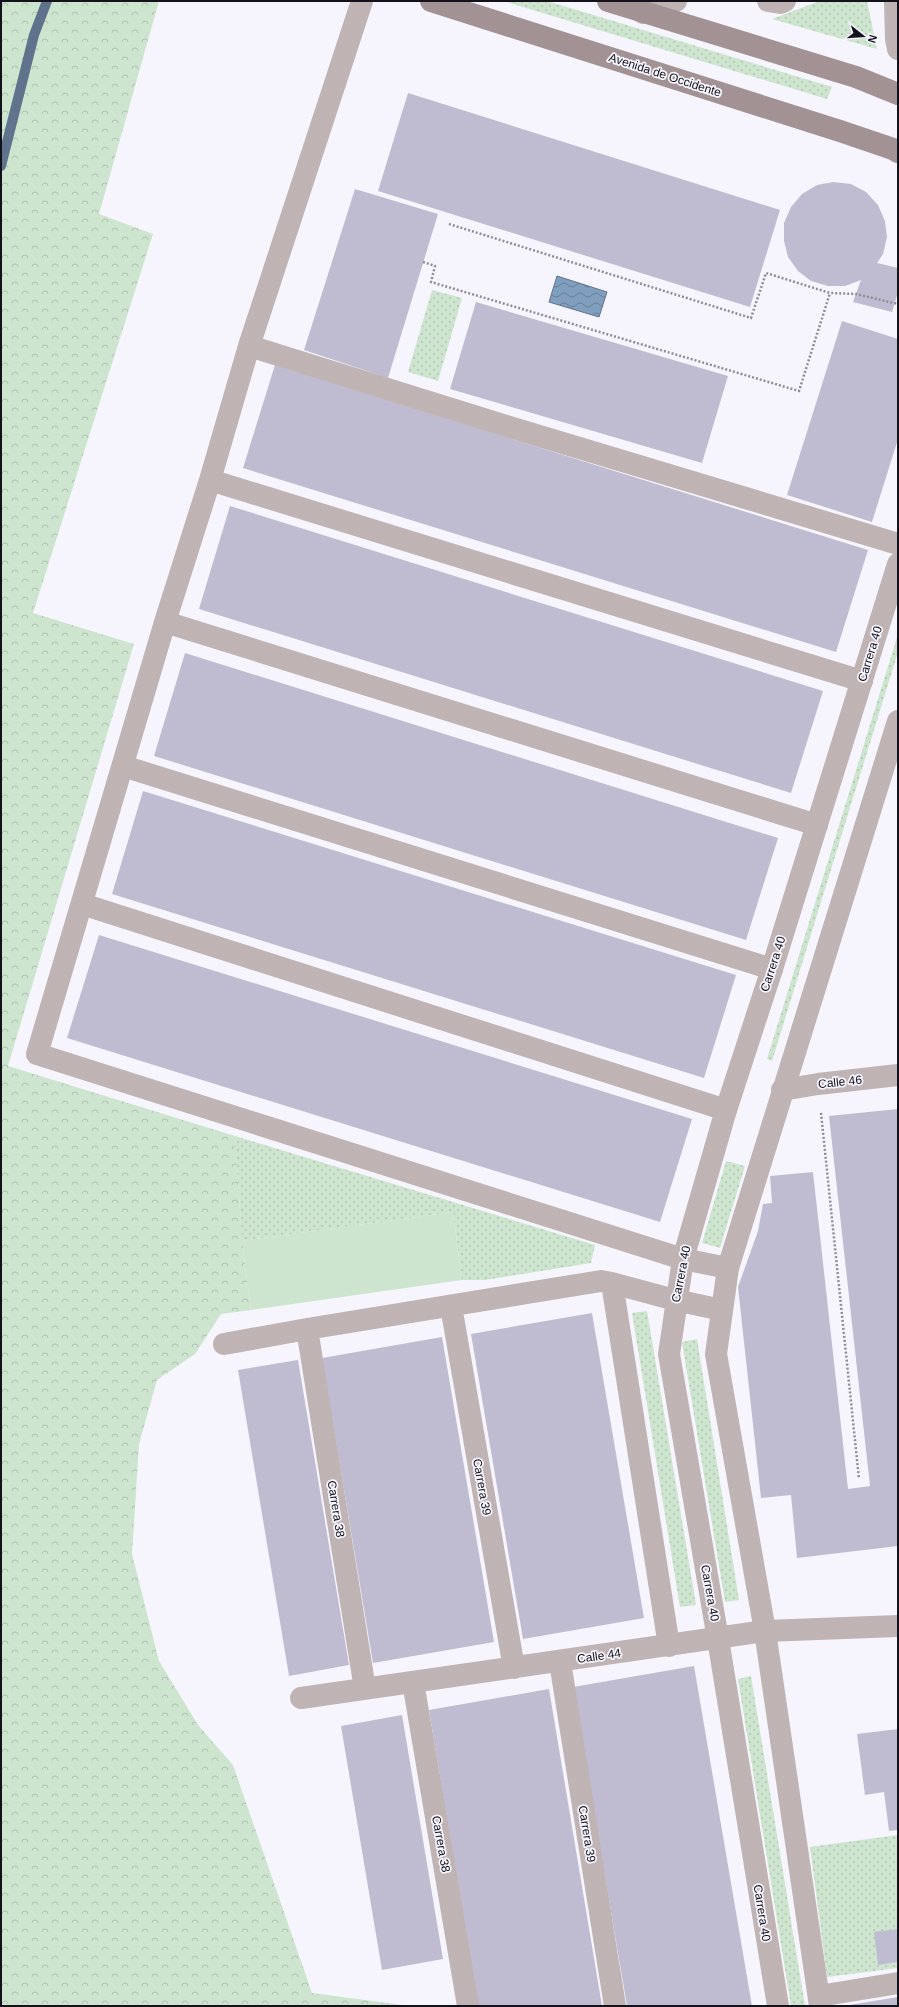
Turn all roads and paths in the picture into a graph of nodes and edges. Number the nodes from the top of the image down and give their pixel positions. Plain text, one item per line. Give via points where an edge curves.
1 (362, 1) edge
2 (431, 1) edge
3 (608, 1) edge
4 (676, 1) edge
5 (768, 1) edge
6 (785, 1) edge
7 (895, 1) edge
8 (643, 13) junction
9 (898, 49) edge
10 (898, 94) edge
11 (898, 152) edge
12 (449, 224) dead end
13 (423, 262) dead end
14 (830, 293) junction
15 (898, 304) edge
16 (249, 346) junction
17 (210, 480) junction
18 (898, 544) edge
19 (898, 564) edge
20 (165, 622) junction
21 (862, 681) junction
22 (898, 721) edge
23 (122, 766) junction
24 (817, 825) junction
25 (82, 904) junction
26 (772, 968) junction
27 (898, 1075) edge
28 (818, 1084) junction
29 (782, 1090) junction
30 (726, 1110) junction
31 (683, 1259) junction
32 (728, 1268) junction
33 (612, 1283) junction
34 (676, 1300) junction
35 (451, 1306) junction
36 (722, 1310) junction
37 (307, 1328) junction
38 (224, 1344) dead end
39 (859, 1479) dead end
40 (898, 1626) edge
41 (764, 1632) junction
42 (718, 1639) junction
43 (669, 1646) junction
44 (560, 1662) junction
45 (514, 1668) junction
46 (413, 1682) junction
47 (365, 1689) junction
48 (301, 1698) dead end
49 (898, 1983) edge
50 (819, 2001) edge
51 (468, 2006) edge
52 (615, 2006) edge
53 (778, 2006) edge

1 - 16 street
2 - 11 main road, Avenida de Occidente via 893,148
3 - 8 main road
4 - 8 street
5 - 6 street
7 - 9 street
8 - 10 main road via 856,77
12 - 14 path via 752,318 766,274
13 - 14 path via 436,266 430,282 799,391
14 - 15 path via 856,294
16 - 17 street
16 - 18 street
17 - 20 street
17 - 21 street
19 - 21 street, Carrera 40
20 - 23 street
20 - 24 street
21 - 24 street, Carrera 40
22 - 29 street
23 - 25 street
23 - 26 street
24 - 26 street, Carrera 40
25 - 30 street
25 - 31 street via 37,1054
26 - 30 street, Carrera 40
27 - 28 street, Calle 46
28 - 29 street, Calle 46
28 - 39 path
29 - 32 street
30 - 31 street, Carrera 40
31 - 32 street
31 - 34 street, Carrera 40
32 - 36 street
33 - 34 street
33 - 35 street via 600,1281
33 - 43 street
34 - 36 street
34 - 42 street, Carrera 40 via 669,1354
35 - 37 street
35 - 45 street, Carrera 39
36 - 41 street via 716,1354
37 - 38 street
37 - 47 street, Carrera 38
40 - 41 street, Calle 44
41 - 42 street, Calle 44
41 - 50 street
42 - 43 street, Calle 44
42 - 53 street, Carrera 40
43 - 44 street, Calle 44
44 - 45 street, Calle 44
44 - 52 street, Carrera 39
45 - 46 street, Calle 44
46 - 47 street, Calle 44
46 - 51 street, Carrera 38
47 - 48 street, Calle 44
49 - 50 street

